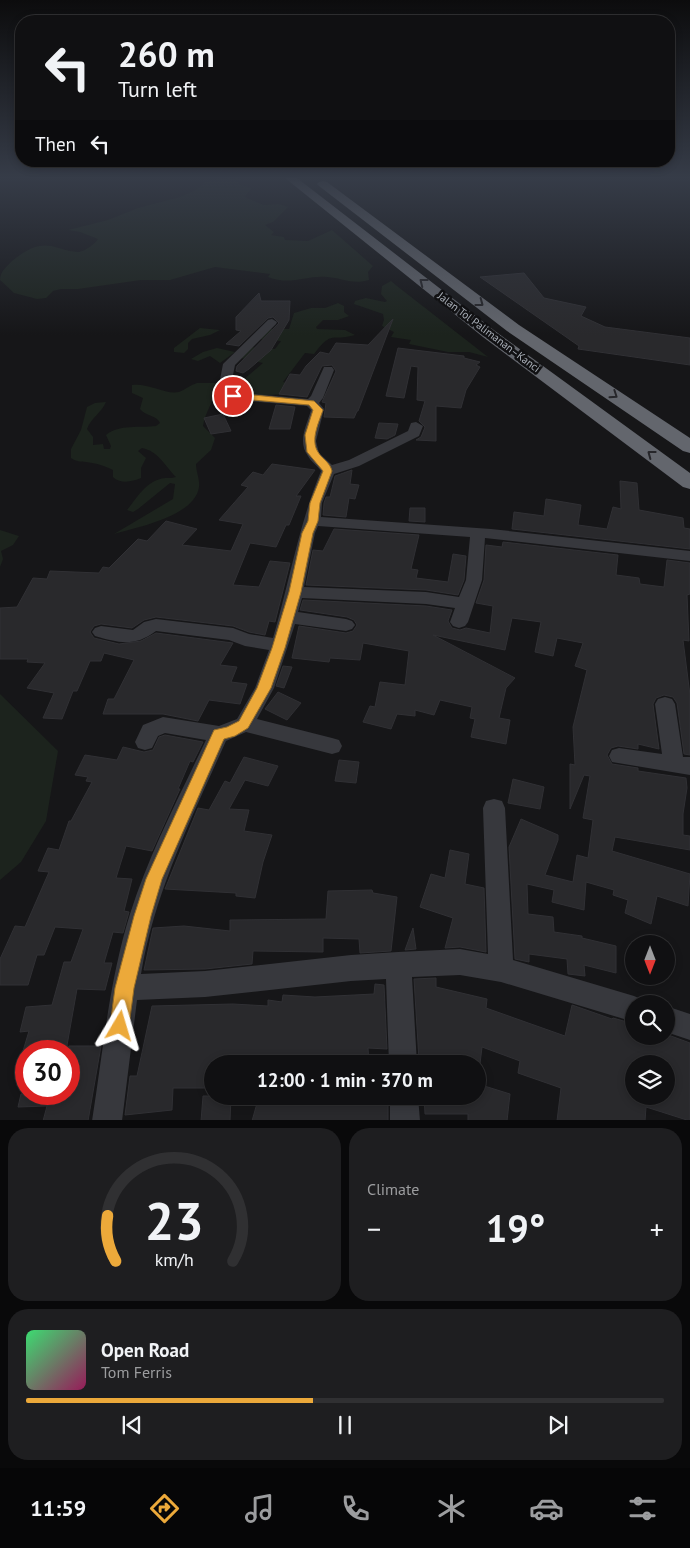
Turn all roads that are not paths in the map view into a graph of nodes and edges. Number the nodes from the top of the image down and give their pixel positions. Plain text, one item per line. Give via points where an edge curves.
1 (357, 230) edge
2 (385, 230) edge
3 (272, 322) dead end
4 (328, 370) dead end
5 (235, 397) joint
6 (311, 403) junction
7 (416, 426) dead end
8 (690, 447) edge
9 (328, 471) junction
10 (690, 482) edge
11 (313, 521) junction
12 (478, 533) junction
13 (690, 556) edge
14 (295, 592) junction
15 (466, 604) junction
16 (287, 617) junction
17 (459, 622) dead end
18 (346, 625) dead end
19 (101, 632) dead end
20 (279, 645) junction
21 (665, 704) dead end
22 (244, 724) junction
23 (219, 734) junction
24 (145, 742) dead end
25 (332, 746) dead end
26 (619, 756) dead end
27 (682, 765) edge
28 (494, 808) dead end
29 (398, 965) junction
30 (501, 969) junction
31 (125, 988) junction
32 (625, 1006) edge
33 (675, 1022) edge
34 (690, 1027) edge
35 (403, 1055) edge
36 (404, 1105) edge
37 (107, 1120) edge
38 (405, 1120) edge

10 -> 1 highway, Jalan Tol Palimanan–Kanci via 489,334
2 -> 8 highway, Jalan Tol Palimanan–Kanci via 513,328
3 - 5 street via 229,364 225,385
4 - 6 street via 317,398
5 - 6 street
6 - 9 street via 318,410 310,435 312,452
7 - 9 street via 414,433 406,438 354,463
9 - 11 street via 315,503
11 - 12 street
11 - 14 street via 307,533
12 - 13 street
12 - 15 street via 474,580
14 - 15 street via 426,598
14 - 16 street
15 - 17 street
16 - 18 street
16 - 20 street
19 - 20 street via 134,636 156,625 233,634 245,640
20 - 22 street via 264,688
21 - 27 street via 668,735
22 - 23 street
22 - 25 street
23 - 24 street via 163,725 150,731
23 - 31 street via 154,879
26 - 27 street
28 - 30 street
29 - 30 street via 460,962
29 - 31 street via 205,984
29 - 35 street
30 - 32 street
31 - 37 street
33 - 34 street
36 - 38 street

